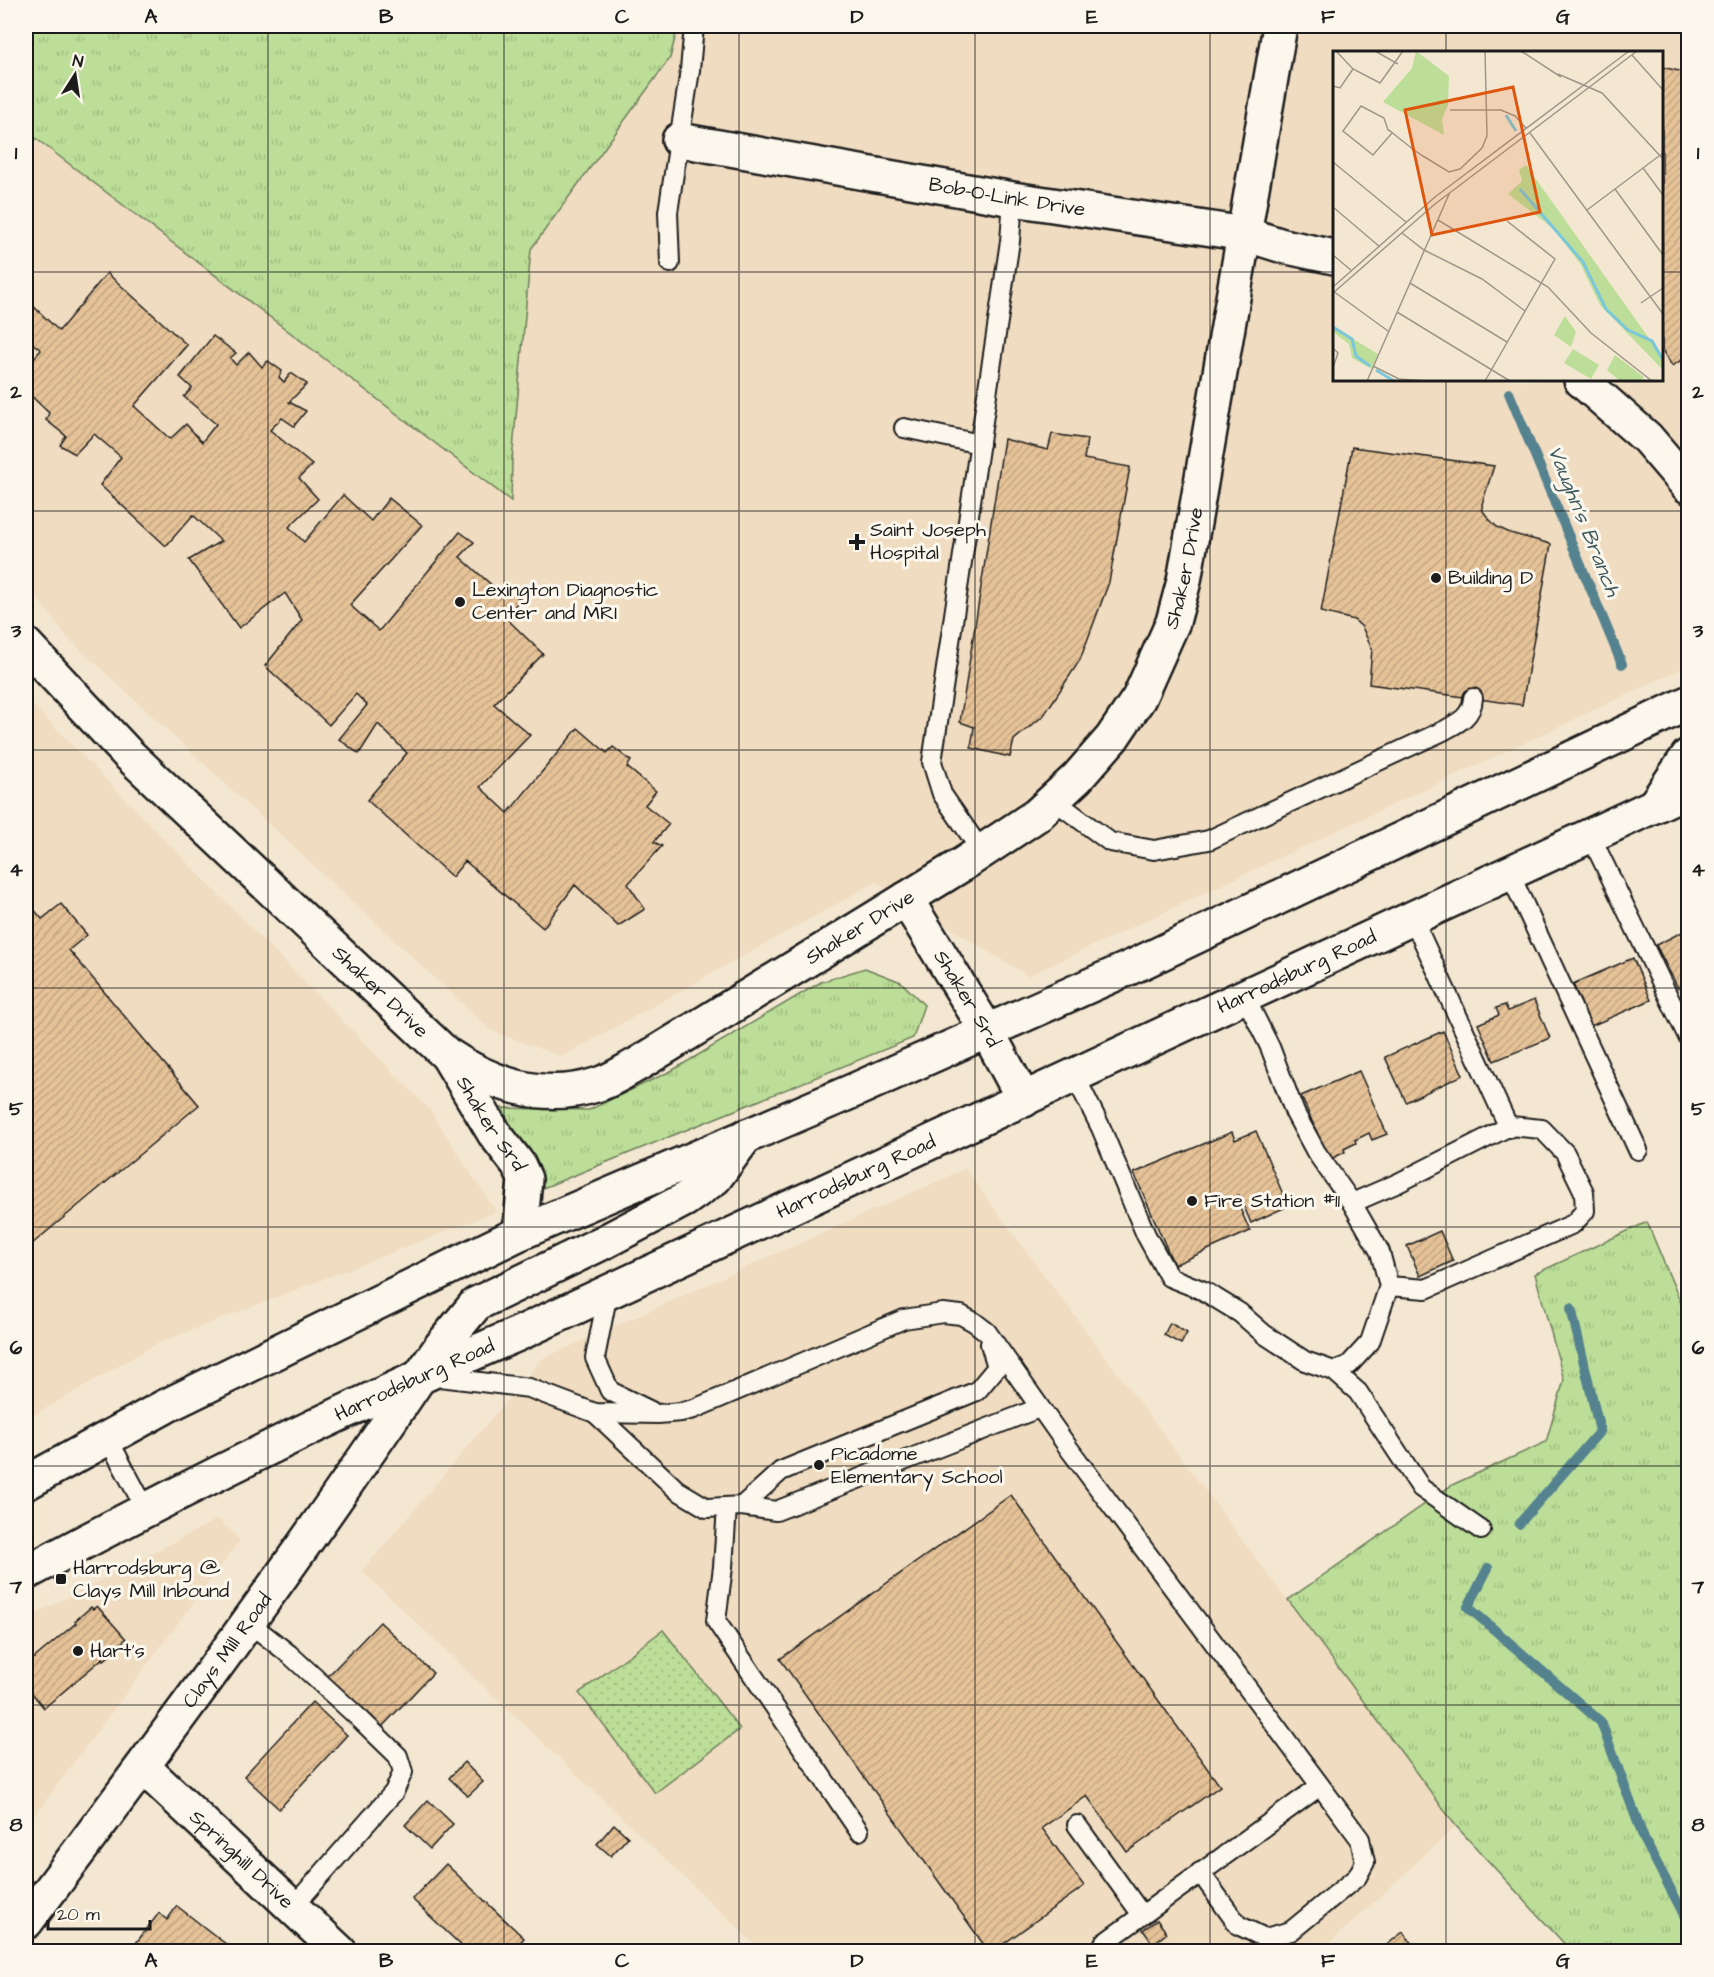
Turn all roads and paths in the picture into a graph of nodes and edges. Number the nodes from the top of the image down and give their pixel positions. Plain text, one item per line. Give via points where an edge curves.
1 (694, 26) edge
2 (1280, 26) edge
3 (678, 140) junction
4 (1012, 198) junction
5 (1245, 234) junction
6 (1333, 257) edge
7 (670, 263) dead end
8 (1582, 381) edge
9 (904, 428) dead end
10 (980, 444) junction
11 (1683, 470) edge
12 (26, 645) edge
13 (1473, 698) dead end
14 (1689, 703) edge
15 (1689, 756) edge
16 (1689, 790) edge
17 (1053, 800) junction
18 (1653, 807) junction
19 (1591, 837) junction
20 (982, 852) junction
21 (1510, 874) junction
22 (906, 899) junction
23 (1413, 919) junction
24 (1245, 997) junction
25 (987, 1031) junction
26 (1689, 1037) edge
27 (446, 1054) junction
28 (1075, 1076) junction
29 (1024, 1100) junction
30 (1509, 1128) junction
31 (746, 1136) junction
32 (1638, 1150) dead end
33 (1352, 1203) junction
34 (520, 1233) junction
35 (1389, 1286) junction
36 (608, 1292) junction
37 (987, 1332) junction
38 (1334, 1371) junction
39 (421, 1375) junction
40 (1040, 1408) junction
41 (595, 1413) junction
42 (658, 1414) junction
43 (107, 1437) junction
44 (26, 1483) edge
45 (734, 1507) junction
46 (146, 1510) junction
47 (1481, 1530) dead end
48 (26, 1573) edge
49 (248, 1622) junction
50 (143, 1767) junction
51 (1320, 1786) junction
52 (1077, 1825) dead end
53 (859, 1831) dead end
54 (1200, 1872) junction
55 (293, 1907) junction
56 (1142, 1915) junction
57 (26, 1922) edge
58 (1104, 1942) dead end
59 (340, 1952) edge

1 - 3 lane
2 - 5 main road, Shaker Drive
3 - 4 main road, Bob-O-Link Drive
3 - 7 lane via 668,212
4 - 5 main road, Bob-O-Link Drive
4 - 10 lane via 1010,242
5 - 6 main road, Bob-O-Link Drive
5 - 17 main road, Shaker Drive via 1184,581 1173,622 1139,698 1112,738
8 - 11 main road
9 - 10 lane
10 - 20 lane via 932,762 942,794
12 - 27 main road, Shaker Drive via 127,753
13 - 17 lane via 1465,718 1443,731 1209,840 1154,850 1110,842
14 - 25 main road via 1138,964
15 - 18 main road
16 - 18 main road, Harrodsburg Road
17 - 20 main road, Shaker Drive
18 - 19 main road, Harrodsburg Road
19 - 21 main road, Harrodsburg Road
19 - 26 lane
20 - 22 main road, Shaker Drive
21 - 23 main road, Harrodsburg Road
21 - 32 lane
22 - 25 main road, Shaker Srd
22 - 27 main road, Shaker Drive via 638,1064 597,1085 568,1091 533,1091 502,1084
23 - 24 main road, Harrodsburg Road
23 - 30 lane
24 - 28 main road, Harrodsburg Road
24 - 33 lane via 1270,1047 1295,1113
25 - 29 main road, Shaker Srd
25 - 31 main road
27 - 34 main road, Shaker Srd via 525,1179
28 - 29 main road, Harrodsburg Road
28 - 38 lane via 1146,1235 1169,1276 1240,1313 1305,1361
29 - 36 main road, Harrodsburg Road
30 - 33 lane
30 - 35 lane via 1542,1129 1565,1153 1584,1192 1585,1211 1573,1224 1426,1289
31 - 34 main road
31 - 39 main road, Clays Mill Road via 715,1178 684,1200 476,1305
33 - 35 lane via 1380,1252
34 - 43 main road
35 - 38 lane via 1370,1342 1349,1365
36 - 39 main road, Harrodsburg Road
36 - 42 lane via 595,1358 610,1391
37 - 40 lane
37 - 42 lane via 961,1315 943,1313 904,1319 694,1409
37 - 45 lane via 997,1367 976,1391 781,1471
38 - 47 lane via 1358,1392 1421,1488
39 - 41 lane via 529,1388
39 - 46 main road, Harrodsburg Road
39 - 49 main road, Clays Mill Road
40 - 45 lane via 776,1511
40 - 51 lane
41 - 42 lane
41 - 45 lane via 677,1490 708,1508
43 - 44 main road
43 - 46 lane
45 - 53 lane via 716,1621
46 - 48 main road, Harrodsburg Road
49 - 50 main road, Clays Mill Road
49 - 55 lane via 289,1654 398,1756 403,1772 394,1792
50 - 55 main road, Springhill Drive
50 - 57 main road, Clays Mill Road
51 - 54 lane
51 - 54 lane via 1360,1839 1365,1862 1357,1877 1291,1931 1265,1938 1238,1925
52 - 56 lane
54 - 56 lane
55 - 59 main road, Springhill Drive
56 - 58 lane

